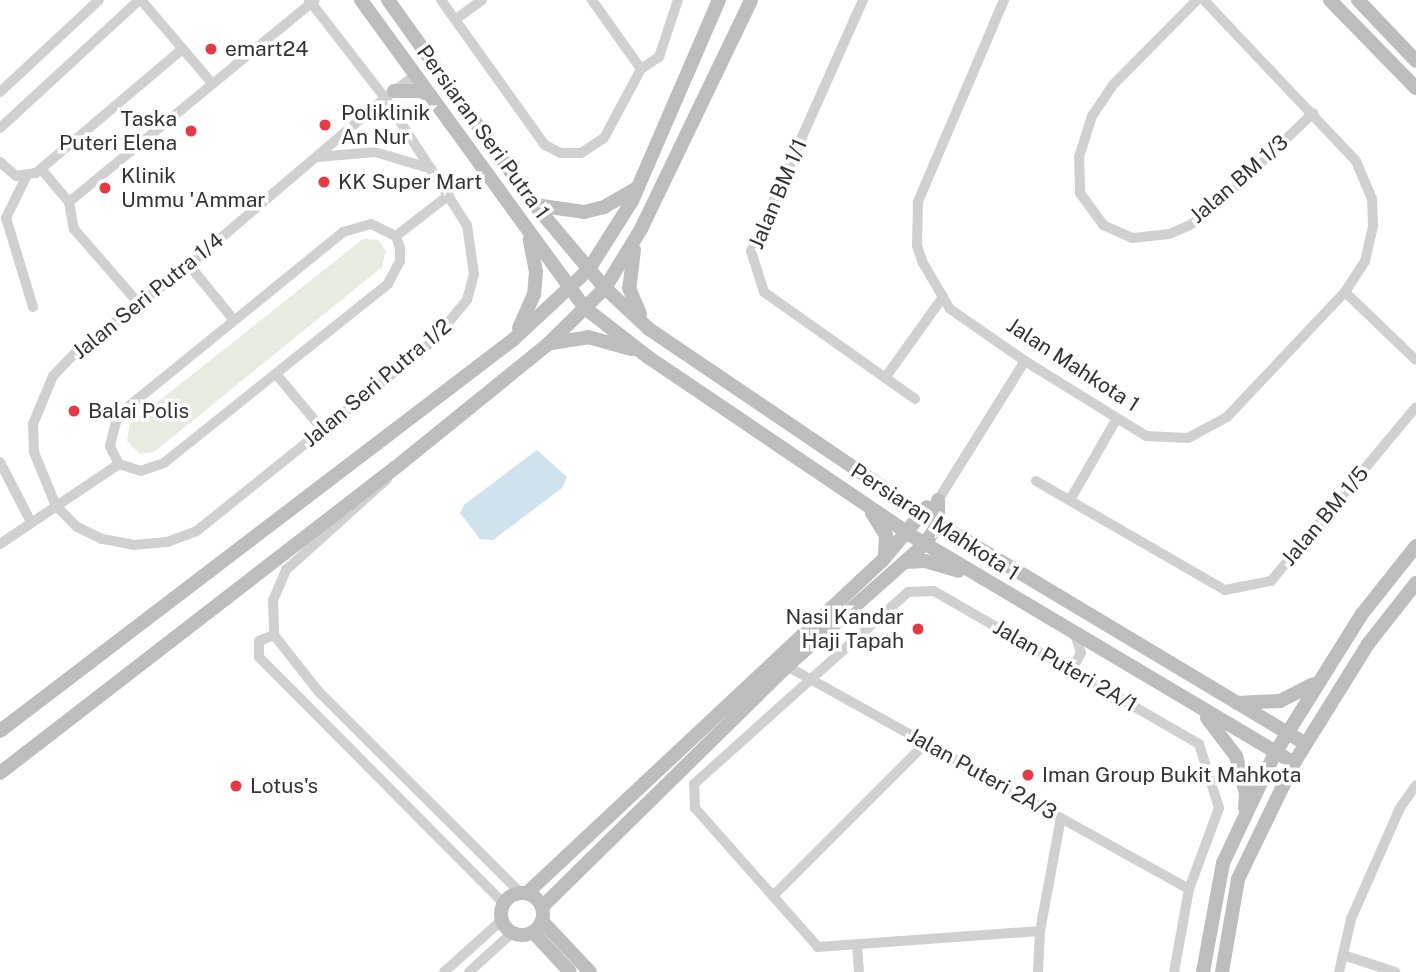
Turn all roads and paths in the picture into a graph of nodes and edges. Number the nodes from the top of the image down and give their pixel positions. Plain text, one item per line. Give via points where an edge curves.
1 (99, 0) edge
2 (140, 0) edge
3 (361, 0) edge
4 (388, 0) edge
5 (441, 0) edge
6 (482, 0) edge
7 (592, 0) edge
8 (678, 0) edge
9 (719, 0) edge
10 (751, 0) edge
11 (863, 0) edge
12 (1004, 0) edge
13 (1197, 0) edge
14 (1204, 0) edge
15 (1330, 0) edge
16 (1358, 0) edge
17 (312, 1) edge
18 (456, 19) junction
19 (182, 49) junction
20 (402, 57) junction
21 (1416, 61) edge
22 (641, 69) junction
23 (416, 75) junction
24 (447, 79) junction
25 (211, 82) junction
26 (1416, 88) edge
27 (0, 92) edge
28 (390, 94) junction
29 (431, 96) junction
30 (1313, 113) junction
31 (0, 128) edge
32 (316, 158) junction
33 (0, 162) edge
34 (40, 169) junction
35 (432, 169) junction
36 (26, 177) junction
37 (638, 187) junction
38 (449, 195) junction
39 (69, 202) junction
40 (535, 205) junction
41 (524, 224) junction
42 (641, 229) junction
43 (396, 236) junction
44 (189, 265) junction
45 (589, 269) junction
46 (605, 288) junction
47 (569, 289) junction
48 (1345, 292) junction
49 (943, 297) junction
50 (140, 305) junction
51 (33, 307) dead end
52 (585, 308) junction
53 (233, 319) junction
54 (649, 329) junction
55 (514, 338) junction
56 (547, 345) junction
57 (648, 356) junction
58 (1416, 360) edge
59 (1025, 361) junction
60 (276, 374) junction
61 (885, 378) junction
62 (915, 400) dead end
63 (1416, 407) edge
64 (1116, 420) junction
65 (322, 429) junction
66 (0, 462) edge
67 (119, 464) junction
68 (396, 468) junction
69 (1036, 481) dead end
70 (938, 500) junction
71 (1070, 500) junction
72 (865, 504) junction
73 (56, 506) junction
74 (919, 512) junction
75 (31, 522) junction
76 (938, 524) junction
77 (906, 532) junction
78 (0, 544) edge
79 (925, 544) junction
80 (1416, 546) edge
81 (885, 557) junction
82 (905, 562) junction
83 (981, 578) junction
84 (1416, 583) edge
85 (1075, 634) junction
86 (274, 635) junction
87 (1081, 653) junction
88 (1112, 656) junction
89 (781, 662) junction
90 (1072, 669) junction
91 (808, 677) junction
92 (1322, 677) junction
93 (1232, 702) junction
94 (1197, 707) junction
95 (0, 731) edge
96 (1286, 735) junction
97 (926, 743) junction
98 (1305, 743) junction
99 (1275, 753) junction
100 (1294, 763) junction
101 (0, 773) edge
102 (1416, 785) edge
103 (1405, 801) junction
104 (1416, 808) edge
105 (1061, 818) junction
106 (1244, 820) junction
107 (1189, 889) junction
108 (524, 893) junction
109 (773, 896) junction
110 (503, 903) junction
111 (539, 920) junction
112 (501, 921) junction
113 (1040, 931) junction
114 (512, 933) junction
115 (857, 944) junction
116 (1343, 955) junction
117 (444, 972) edge
118 (468, 972) edge
119 (570, 972) edge
120 (590, 972) edge
121 (859, 972) edge
122 (1038, 972) edge
123 (1174, 972) edge
124 (1203, 972) edge
125 (1222, 972) edge
126 (1339, 972) edge
127 (1395, 972) edge

1 - 27 street
2 - 19 street
2 - 31 street
3 - 20 street, Persiaran Seri Putra 1
4 - 24 street, Persiaran Seri Putra 1
5 - 18 street
6 - 18 street
7 - 22 street
8 - 22 street via 659,57
9 - 37 street
10 - 42 street
11 - 61 street, Jalan BM 1/1 via 751,251 764,292
12 - 49 street, Jalan Mahkota 1 via 918,202 917,246
13 - 30 street, Jalan BM 1/3 via 1113,85 1092,116 1081,148 1079,180 1080,194 1093,215 1116,233 1132,238 1168,234 1188,226 1206,215
14 - 30 street, Jalan Mahkota 1
15 - 26 street
16 - 21 street
17 - 25 street
17 - 28 street, Jalan Seri Putra 1/2
18 - 22 street via 545,145 562,153 581,153 604,138
19 - 25 street
19 - 34 street
20 - 23 street, Persiaran Seri Putra 1
20 - 28 street via 402,75
23 - 24 street
23 - 28 street, Jalan Seri Putra 1/4
23 - 29 street, Persiaran Seri Putra 1
24 - 40 street, Persiaran Seri Putra 1
25 - 39 street
28 - 29 street
28 - 32 street, Jalan Seri Putra 1/4
28 - 35 street, Jalan Seri Putra 1/2
29 - 41 street, Persiaran Seri Putra 1
30 - 48 street, Jalan Mahkota 1 via 1356,161 1372,199 1372,238
32 - 35 street via 375,152
32 - 44 street, Jalan Seri Putra 1/4
33 - 36 street via 16,176
34 - 36 street
34 - 39 street
35 - 38 street, Jalan Seri Putra 1/2
36 - 51 street via 6,218
37 - 40 street via 584,212
37 - 45 street
38 - 43 street
38 - 65 street, Jalan Seri Putra 1/2 via 467,226 473,249 474,274 467,300 433,341
39 - 50 street via 74,229
40 - 45 street, Persiaran Seri Putra 1
41 - 47 street, Persiaran Seri Putra 1
41 - 55 street via 536,272 528,312
42 - 46 street
42 - 54 street via 631,256 629,288
43 - 53 street via 371,224 349,229
43 - 60 street via 400,261 388,284
44 - 50 street, Jalan Seri Putra 1/4
44 - 53 street
45 - 46 street, Persiaran Seri Putra 1
45 - 47 street
46 - 52 street
46 - 54 street, Persiaran Mahkota 1
47 - 52 street, Persiaran Seri Putra 1
47 - 55 street
48 - 58 street
48 - 64 street, Jalan Mahkota 1 via 1227,417 1188,438 1146,436
49 - 59 street, Jalan Mahkota 1 via 950,309
49 - 61 street
50 - 73 street, Jalan Seri Putra 1/4 via 73,355 40,398 33,424 34,452
52 - 56 street
52 - 57 street, Persiaran Mahkota 1
53 - 67 street via 118,415 110,446
54 - 74 street, Persiaran Mahkota 1
55 - 95 street
56 - 57 street via 588,337
56 - 68 street
57 - 72 street, Persiaran Mahkota 1
59 - 64 street, Jalan Mahkota 1
59 - 70 street
60 - 65 street
60 - 67 street via 153,469 141,471
61 - 62 street, Jalan BM 1/1
63 - 71 street, Jalan BM 1/5 via 1271,581 1225,590
64 - 71 street
65 - 73 street, Jalan Seri Putra 1/2 via 226,511 197,531 167,542 134,545 102,539 77,527
66 - 75 street
67 - 73 street
68 - 86 street via 375,494 286,570 273,600
68 - 101 street
69 - 71 street, Jalan BM 1/5
70 - 74 street
70 - 76 street
72 - 77 street, Persiaran Mahkota 1
72 - 81 street via 886,535
73 - 75 street
74 - 76 street, Persiaran Mahkota 1
74 - 77 street
75 - 78 street
76 - 79 street
76 - 93 street, Persiaran Mahkota 1
77 - 79 street, Persiaran Mahkota 1
77 - 81 street
79 - 82 street
79 - 83 street, Persiaran Mahkota 1
80 - 92 street via 1362,614
81 - 89 street
82 - 83 street via 925,561
82 - 89 street
83 - 85 street, Persiaran Mahkota 1
84 - 98 street via 1367,644
85 - 87 street
85 - 88 street, Persiaran Mahkota 1
86 - 108 street via 319,692
86 - 110 street via 259,641 259,657
87 - 88 street
87 - 90 street
88 - 94 street, Persiaran Mahkota 1
89 - 91 street, Jalan Puteri 2A/3
89 - 108 street
89 - 111 street
90 - 91 street, Jalan Puteri 2A/1 via 934,591 908,592
90 - 107 street, Jalan Puteri 2A/1 via 1199,744 1219,808
91 - 97 street, Jalan Puteri 2A/3
91 - 109 street, Jalan Puteri 2A/1 via 694,784 695,808
92 - 93 street via 1280,701
92 - 96 street
93 - 96 street, Persiaran Mahkota 1
94 - 99 street, Persiaran Mahkota 1
94 - 106 street via 1236,756 1247,794
96 - 98 street, Persiaran Mahkota 1
96 - 99 street
97 - 105 street, Jalan Puteri 2A/3
97 - 109 street
98 - 100 street
99 - 100 street, Persiaran Mahkota 1
99 - 106 street
100 - 125 street via 1238,879
102 - 103 street
103 - 104 street
103 - 116 street via 1351,919
105 - 107 street, Jalan Puteri 2A/3
105 - 113 street
106 - 124 street via 1223,863
107 - 123 street, Jalan Puteri 2A/1
108 - 110 street
108 - 111 street
109 - 115 street, Jalan Puteri 2A/1 via 818,947
110 - 112 street
111 - 114 street
111 - 119 street
111 - 120 street
112 - 114 street
112 - 117 street
113 - 115 street
113 - 122 street
114 - 118 street
115 - 121 street
116 - 126 street
116 - 127 street

